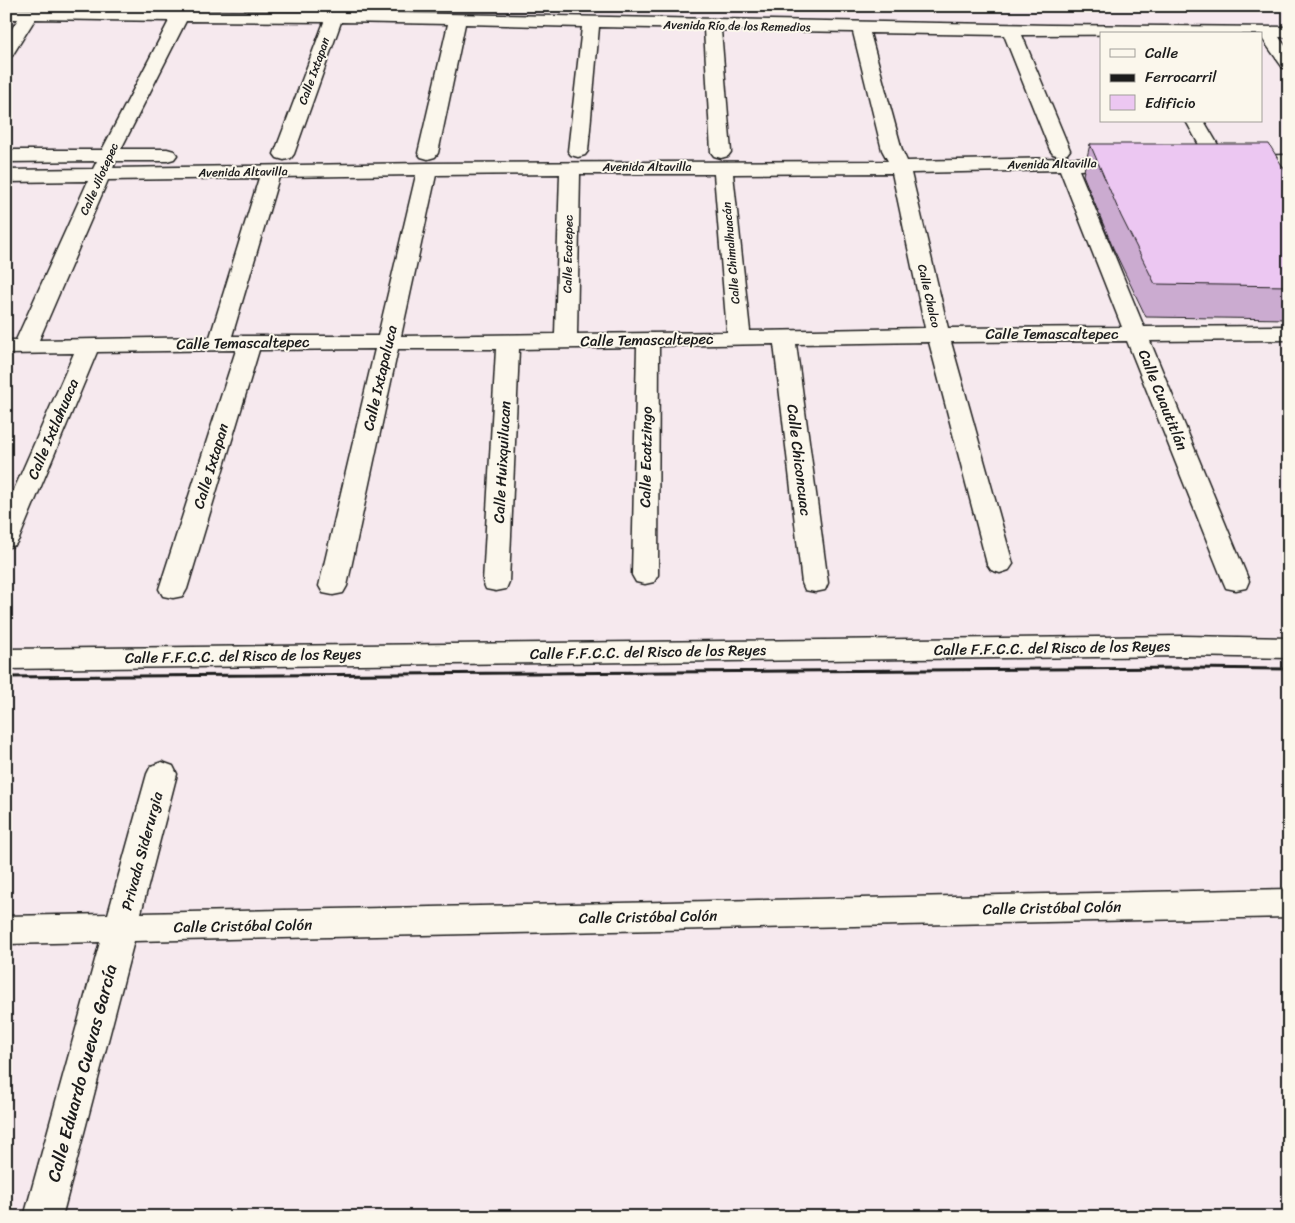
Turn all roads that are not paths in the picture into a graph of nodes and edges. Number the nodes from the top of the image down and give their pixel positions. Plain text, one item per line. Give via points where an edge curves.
1 (6, 14) edge
2 (30, 14) junction
3 (180, 15) junction
4 (334, 17) junction
5 (458, 19) junction
6 (591, 22) junction
7 (712, 26) junction
8 (860, 28) junction
9 (1011, 30) junction
10 (1100, 32) edge
11 (1262, 32) edge
12 (1267, 32) junction
13 (1289, 32) edge
14 (6, 52) edge
15 (1289, 64) edge
16 (1195, 122) edge
17 (1289, 148) edge
18 (284, 154) junction
19 (1202, 154) junction
20 (109, 155) junction
21 (6, 156) edge
22 (1140, 156) edge
23 (1064, 157) junction
24 (896, 158) junction
25 (574, 159) junction
26 (722, 160) junction
27 (428, 161) junction
28 (1289, 161) edge
29 (271, 172) junction
30 (101, 175) junction
31 (6, 176) edge
32 (1289, 332) edge
33 (1136, 334) junction
34 (938, 335) junction
35 (784, 337) junction
36 (648, 339) junction
37 (739, 339) junction
38 (566, 341) junction
39 (389, 342) junction
40 (508, 342) junction
41 (219, 343) junction
42 (250, 343) junction
43 (88, 346) junction
44 (15, 347) edge
45 (6, 539) edge
46 (1000, 564) dead end
47 (645, 575) dead end
48 (1236, 581) dead end
49 (496, 582) dead end
50 (814, 583) dead end
51 (333, 586) dead end
52 (173, 589) dead end
53 (1289, 648) edge
54 (6, 659) edge
55 (162, 774) dead end
56 (1289, 903) edge
57 (121, 928) junction
58 (6, 930) edge
59 (43, 1217) edge

1 - 2 street, Avenida Río de los Remedios
2 - 3 street, Avenida Río de los Remedios
2 - 14 street
3 - 4 street, Avenida Río de los Remedios
3 - 20 street, Calle Jilotepec
4 - 5 street, Avenida Río de los Remedios
4 - 18 street, Calle Ixtapan
5 - 6 street, Avenida Río de los Remedios
5 - 27 street, Calle Ixtapaluca
6 - 7 street, Avenida Río de los Remedios
6 - 25 street, Calle Ecatepec
7 - 8 street, Avenida Río de los Remedios
7 - 26 street, Calle Chimalhuacán
8 - 9 street, Avenida Río de los Remedios
8 - 24 street, Calle Chalco
9 - 10 street, Avenida Río de los Remedios
9 - 23 street, Calle Cuautitlán
11 - 12 street, Avenida Río de los Remedios
12 - 13 street, Avenida Río de los Remedios
12 - 15 street
16 - 19 street
17 - 19 street
18 - 20 street, Avenida Altavilla
18 - 27 street, Avenida Altavilla
19 - 28 street
20 - 21 street, Avenida Altavilla
20 - 30 street, Calle Jilotepec
22 - 23 street, Avenida Altavilla
23 - 24 street, Avenida Altavilla
23 - 33 street, Calle Cuautitlán
24 - 26 street, Avenida Altavilla
24 - 34 street, Calle Chalco
25 - 26 street, Avenida Altavilla
25 - 27 street, Avenida Altavilla
25 - 38 street, Calle Ecatepec
26 - 37 street, Calle Chimalhuacán
27 - 29 street, Avenida Altavilla
27 - 39 street, Calle Ixtapaluca
29 - 30 street, Avenida Altavilla
29 - 41 street
30 - 31 street, Avenida Altavilla
30 - 44 street, Calle Jilotepec
32 - 33 street, Calle Temascaltepec
33 - 34 street, Calle Temascaltepec
33 - 48 street, Calle Cuautitlán
34 - 35 street, Calle Temascaltepec
34 - 46 street, Calle Chalco
35 - 37 street, Calle Temascaltepec
35 - 50 street, Calle Chiconcuac
36 - 37 street, Calle Temascaltepec
36 - 38 street, Calle Temascaltepec
36 - 47 street, Calle Ecatzingo
38 - 40 street, Calle Temascaltepec
39 - 40 street, Calle Temascaltepec
39 - 42 street, Calle Temascaltepec
39 - 51 street, Calle Ixtapaluca
40 - 49 street, Calle Huixquilucan
41 - 42 street, Calle Temascaltepec
41 - 43 street, Calle Temascaltepec
42 - 52 street, Calle Ixtapan
43 - 44 street, Calle Temascaltepec
43 - 45 street, Calle Ixtlahuaca
53 - 54 street, Calle F.F.C.C. del Risco de los Reyes via 1184,646
55 - 57 street, Privada Siderurgia
56 - 57 street, Calle Cristóbal Colón
57 - 58 street, Calle Cristóbal Colón
57 - 59 street, Calle Eduardo Cuevas García

